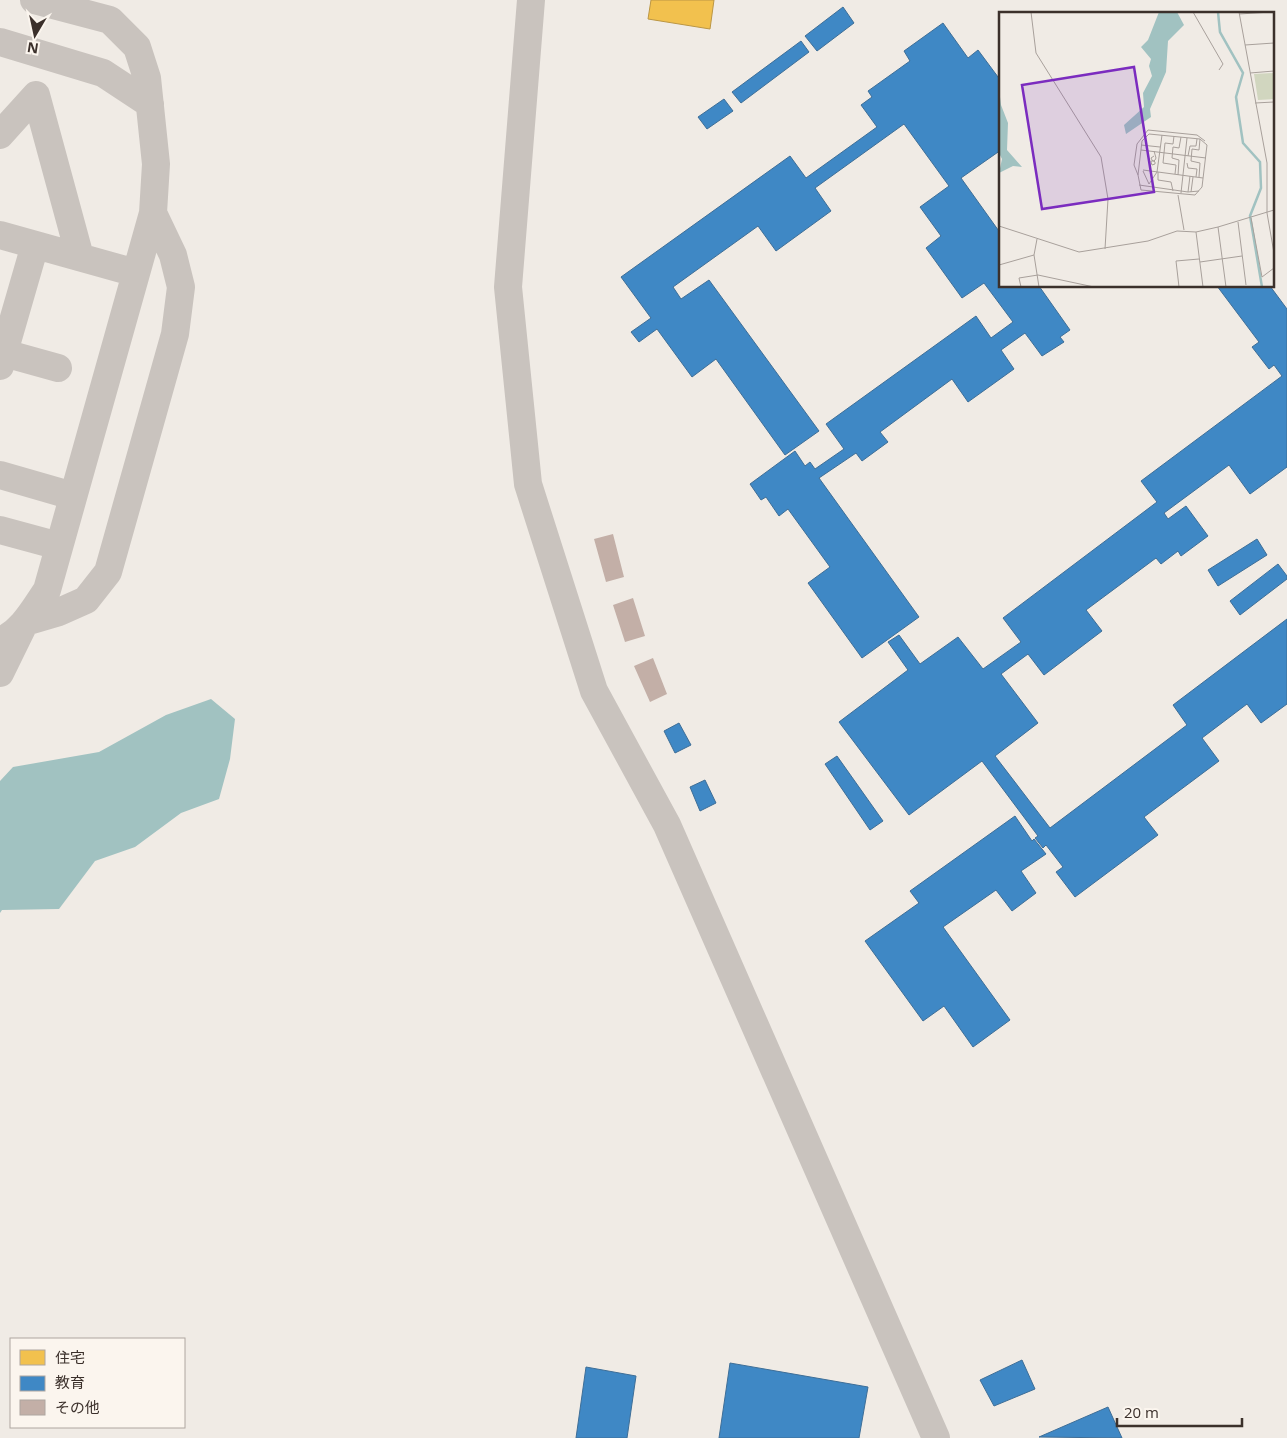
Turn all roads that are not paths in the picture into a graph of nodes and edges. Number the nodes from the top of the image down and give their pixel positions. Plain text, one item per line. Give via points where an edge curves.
1 (34, 0) edge
2 (531, 0) edge
3 (0, 42) edge
4 (150, 104) junction
5 (0, 134) edge
6 (153, 213) junction
7 (0, 235) edge
8 (36, 245) junction
9 (80, 257) junction
10 (136, 273) junction
11 (2, 359) edge
12 (58, 368) dead end
13 (0, 475) edge
14 (73, 496) junction
15 (0, 530) edge
16 (59, 546) junction
17 (25, 622) junction
18 (0, 641) edge
19 (0, 673) edge
20 (936, 1438) edge

1 - 4 lane via 110,20 137,47 147,78
2 - 20 lane via 508,286 528,484 594,691 667,825
3 - 4 lane via 103,73
4 - 6 lane via 156,164
5 - 9 lane via 36,95
6 - 10 lane
6 - 17 lane via 173,255 181,288 176,334 108,572 86,600
7 - 8 lane
8 - 9 lane
8 - 11 lane
9 - 10 lane
10 - 14 lane
11 - 12 lane
13 - 14 lane
14 - 16 lane
15 - 16 lane
16 - 17 lane via 47,590
17 - 18 lane via 10,637
17 - 19 lane

